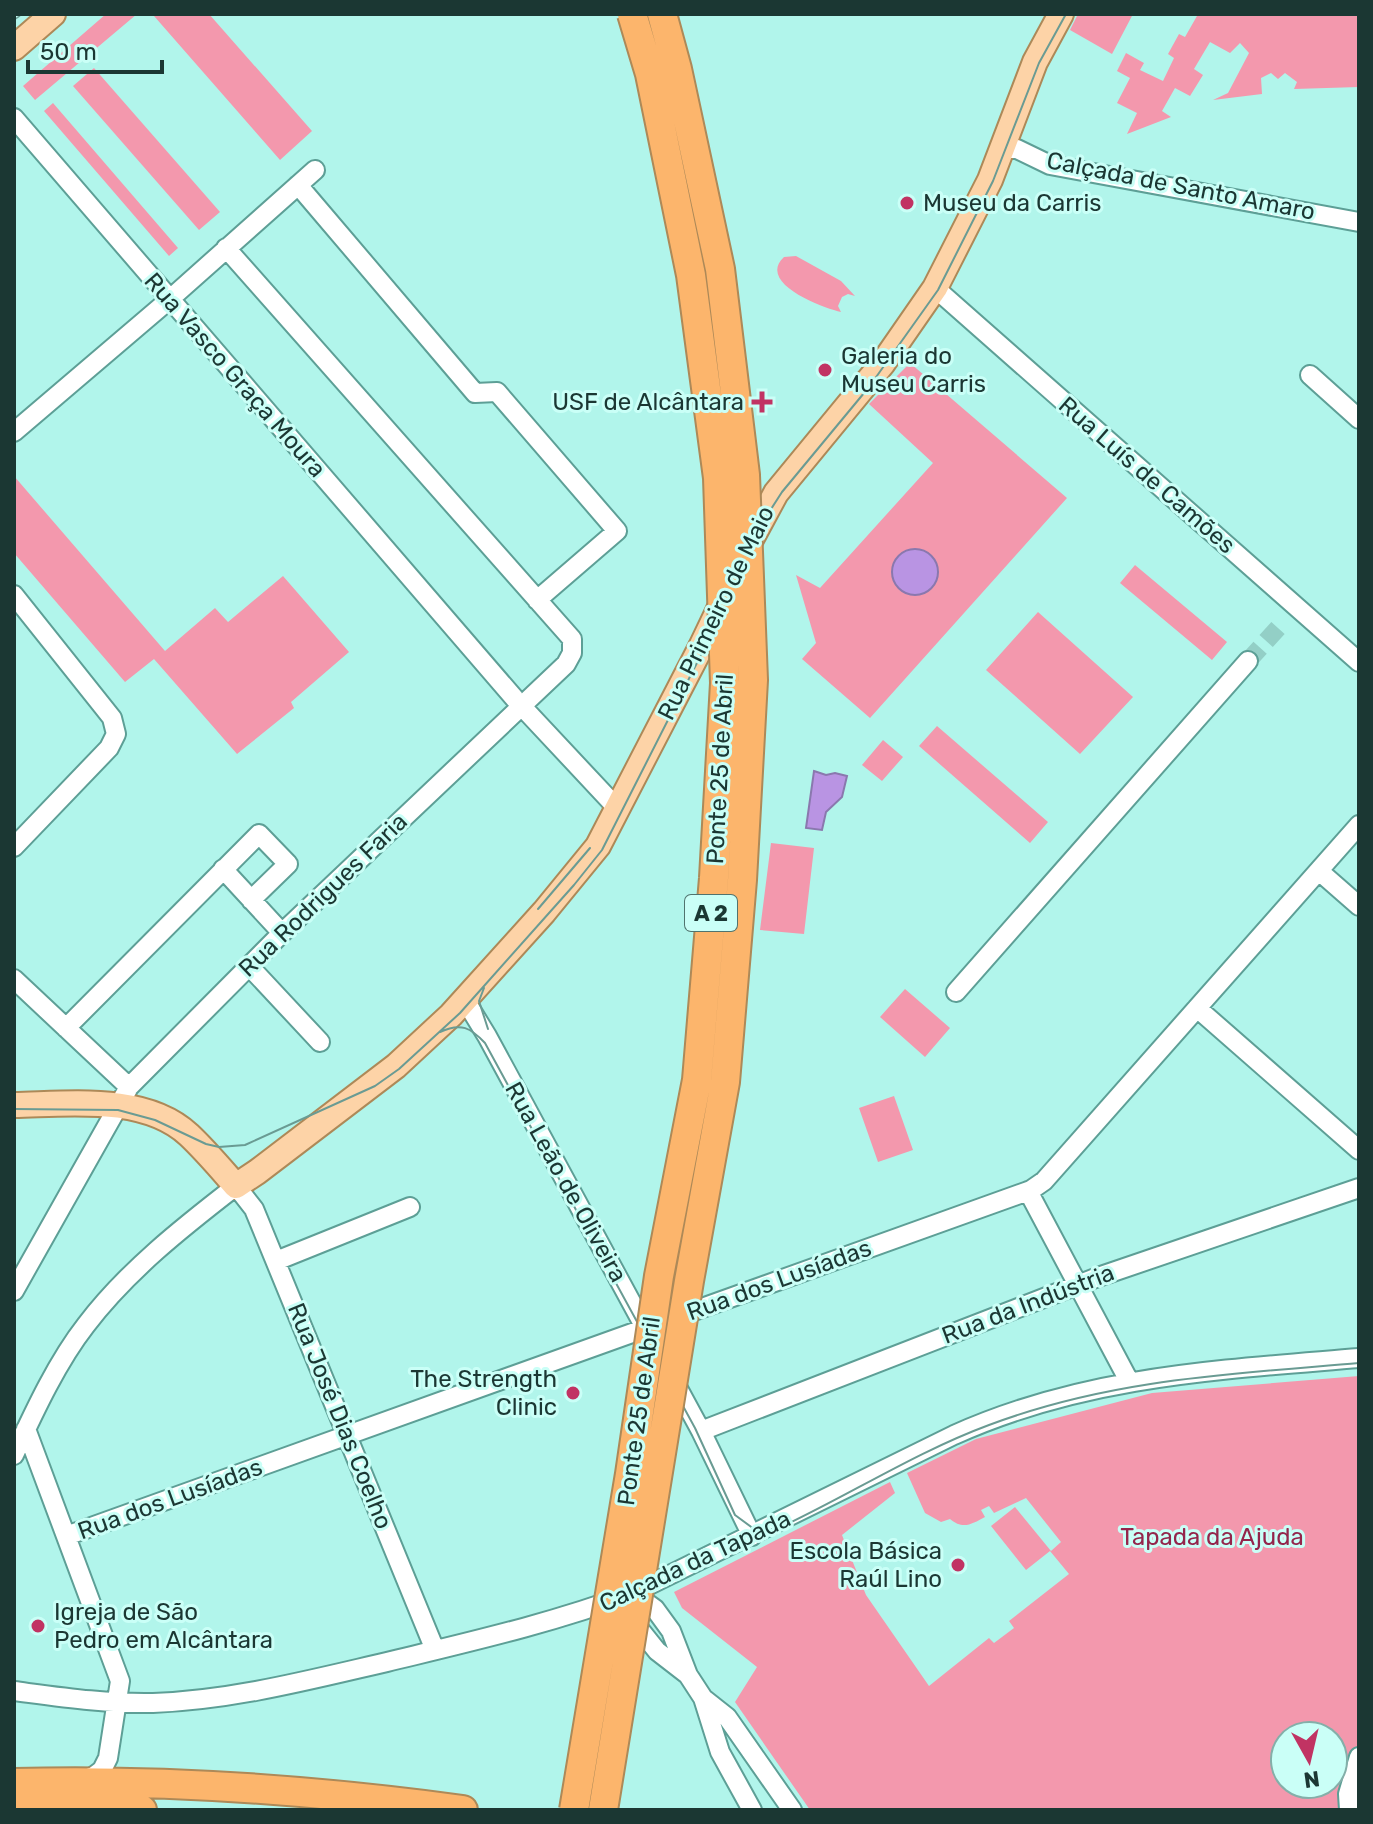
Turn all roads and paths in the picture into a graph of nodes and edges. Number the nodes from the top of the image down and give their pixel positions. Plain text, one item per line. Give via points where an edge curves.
1 (53, 14) edge
2 (632, 14) edge
3 (662, 14) edge
4 (1061, 14) edge
5 (14, 48) edge
6 (14, 118) edge
7 (1004, 149) junction
8 (315, 170) dead end
9 (298, 185) junction
10 (1359, 222) edge
11 (226, 248) junction
12 (935, 288) junction
13 (170, 299) junction
14 (1310, 375) dead end
15 (1359, 419) edge
16 (14, 432) edge
17 (14, 595) edge
18 (537, 600) junction
19 (1248, 661) tunnel mouth
20 (1359, 662) edge
21 (520, 705) junction
22 (617, 808) junction
23 (1359, 825) edge
24 (14, 847) edge
25 (223, 869) junction
26 (1319, 871) junction
27 (251, 900) junction
28 (1359, 906) edge
29 (282, 933) junction
30 (249, 966) junction
31 (14, 979) edge
32 (956, 992) dead end
33 (465, 1000) junction
34 (1197, 1008) junction
35 (66, 1028) junction
36 (320, 1042) dead end
37 (124, 1097) junction
38 (14, 1105) edge
39 (187, 1133) junction
40 (211, 1140) dead end
41 (1359, 1150) edge
42 (236, 1186) junction
43 (1359, 1188) edge
44 (1028, 1191) junction
45 (410, 1207) dead end
46 (276, 1261) junction
47 (1078, 1284) junction
48 (14, 1291) edge
49 (646, 1327) junction
50 (1359, 1358) edge
51 (1129, 1381) junction
52 (26, 1429) junction
53 (701, 1431) junction
54 (348, 1435) junction
55 (14, 1455) edge
56 (66, 1536) junction
57 (752, 1536) junction
58 (633, 1593) junction
59 (435, 1650) junction
60 (14, 1691) edge
61 (703, 1698) junction
62 (116, 1703) junction
63 (1359, 1757) edge
64 (73, 1782) junction
65 (14, 1783) edge
66 (14, 1810) edge
67 (142, 1810) edge
68 (463, 1810) edge
69 (574, 1810) edge
70 (603, 1810) edge
71 (752, 1810) edge
72 (792, 1810) edge
73 (1349, 1810) edge

1 - 5 main road
2 - 69 highway, Ponte 25 de Abril / A 2, bridge via 650,74 691,275 718,478 725,683 697,1080 659,1276
3 - 70 highway, Ponte 25 de Abril / A 2, bridge via 720,269 745,475 753,680 725,1082
4 - 7 main road, Rua Primeiro de Maio via 1035,62
6 - 13 street, Rua Vasco Graça Moura
7 - 10 street, Calçada de Santo Amaro via 1017,149 1050,165
7 - 12 main road, Rua Primeiro de Maio
8 - 9 street
9 - 11 street
9 - 18 street via 475,393 497,392 617,531
11 - 13 street
11 - 18 street, Rua Rodrigues Faria
12 - 20 street, Rua Luís de Camões
12 - 22 main road, Rua Primeiro de Maio via 761,517
13 - 16 street
13 - 21 street, Rua Vasco Graça Moura
14 - 15 street
17 - 24 street via 112,718 116,734 109,748
18 - 21 street, Rua Rodrigues Faria via 572,639 572,653
19 - 32 street
21 - 22 street
21 - 29 street, Rua Rodrigues Faria
22 - 33 main road, Rua Primeiro de Maio via 598,846
23 - 26 street, Rua dos Lusíadas
25 - 27 street
25 - 27 street via 259,834 288,864
25 - 35 street
26 - 28 street
26 - 34 street, Rua dos Lusíadas
27 - 29 street
29 - 30 street, Rua Rodrigues Faria
30 - 36 street
30 - 37 street, Rua Rodrigues Faria
31 - 35 street
33 - 42 main road, Rua Primeiro de Maio via 396,1066
33 - 49 street, Rua Leão de Oliveira
34 - 41 street
34 - 44 street, Rua dos Lusíadas via 1044,1181
35 - 37 street
37 - 38 main road
37 - 39 main road
37 - 48 street, Rua Rodrigues Faria
39 - 40 street
39 - 42 main road
42 - 46 street, Rua José Dias Coelho via 254,1209
42 - 52 street via 153,1255 86,1325
43 - 47 street, Rua da Indústria
44 - 47 street
44 - 49 street, Rua dos Lusíadas
45 - 46 street
46 - 54 street, Rua José Dias Coelho
47 - 51 street
47 - 53 street, Rua da Indústria
49 - 53 street, Rua Leão de Oliveira
49 - 54 street, Rua dos Lusíadas
50 - 51 street, Calçada da Tapada
51 - 57 street, Calçada da Tapada via 970,1428
52 - 55 street
52 - 56 street
53 - 57 street, Rua Leão de Oliveira
54 - 56 street, Rua dos Lusíadas
54 - 59 street, Rua José Dias Coelho
56 - 62 street via 120,1681
57 - 58 street, Calçada da Tapada
58 - 59 street, Calçada da Tapada via 582,1612
58 - 61 street via 633,1621 657,1651 688,1675
59 - 62 street, Calçada da Tapada via 258,1692
60 - 62 street, Calçada da Tapada
61 - 71 street via 720,1752
61 - 72 street via 727,1717
62 - 64 street via 102,1770
63 - 73 street
64 - 65 highway
64 - 68 highway via 352,1796
66 - 67 highway

